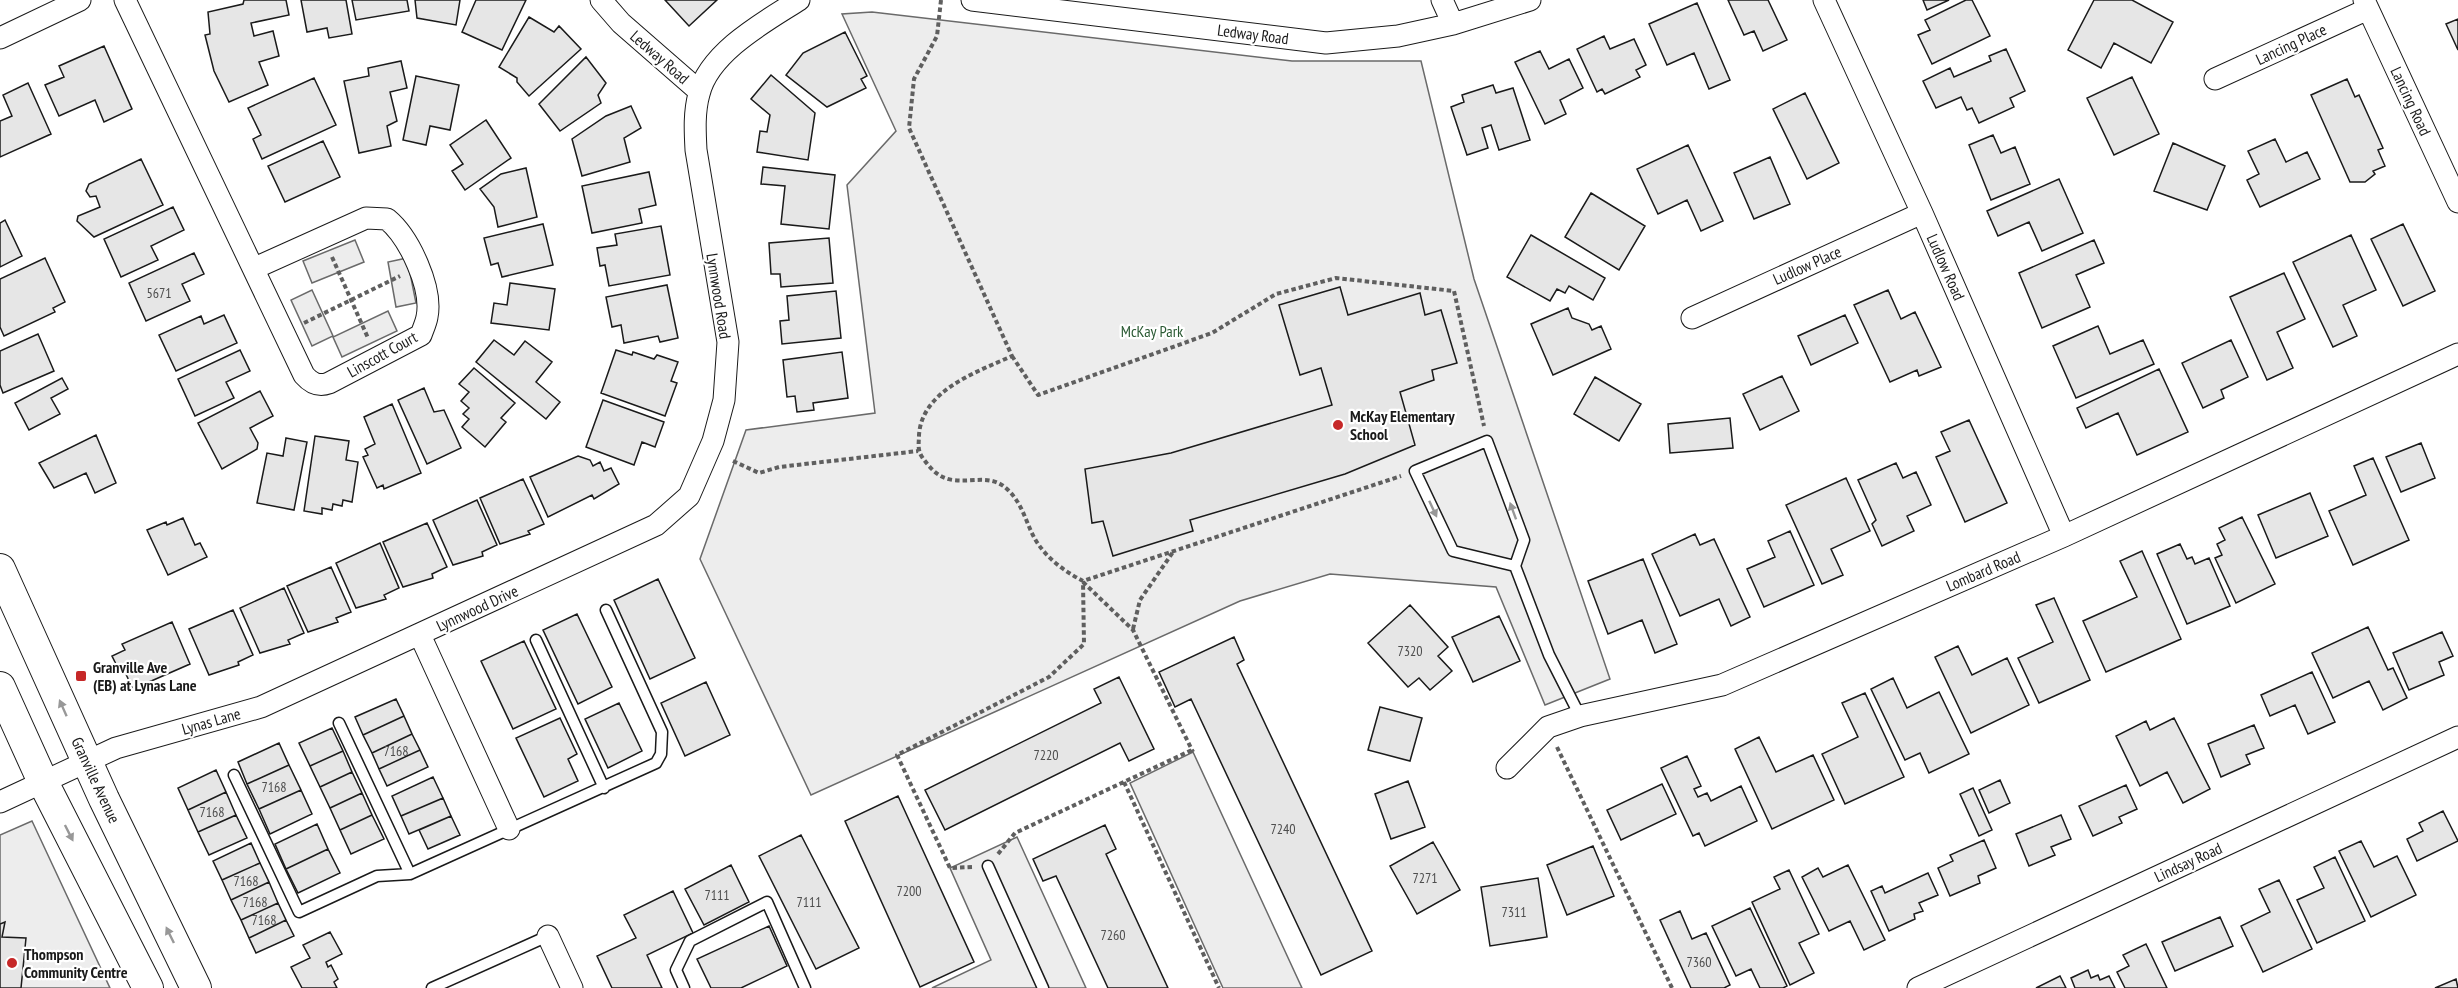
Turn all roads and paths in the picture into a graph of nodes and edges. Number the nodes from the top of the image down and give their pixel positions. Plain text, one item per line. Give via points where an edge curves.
1 (80, 0) edge
2 (124, 0) edge
3 (601, 0) edge
4 (800, 0) edge
5 (941, 0) edge
6 (972, 0) edge
7 (1442, 0) edge
8 (1530, 0) edge
9 (1824, 0) edge
10 (2366, 4) edge
11 (1086, 6) edge
12 (1453, 24) junction
13 (0, 38) edge
14 (2215, 79) dead end
15 (699, 91) junction
16 (2458, 202) edge
17 (1922, 213) junction
18 (323, 237) junction
19 (418, 267) junction
20 (255, 268) junction
21 (351, 300) junction
22 (1692, 318) dead end
23 (285, 333) junction
24 (2458, 354) edge
25 (1012, 356) junction
26 (377, 358) junction
27 (1487, 441) junction
28 (918, 451) junction
29 (733, 461) dead end
30 (1415, 471) junction
31 (689, 496) joint
32 (2064, 536) junction
33 (1173, 552) junction
34 (1515, 566) junction
35 (0, 569) edge
36 (1083, 581) junction
37 (606, 610) dead end
38 (1133, 630) junction
39 (420, 635) junction
40 (536, 640) dead end
41 (0, 687) edge
42 (1580, 716) junction
43 (339, 723) dead end
44 (1548, 727) junction
45 (2458, 737) edge
46 (87, 762) junction
47 (1507, 768) dead end
48 (234, 775) dead end
49 (43, 782) junction
50 (1125, 782) junction
51 (604, 788) junction
52 (0, 802) edge
53 (509, 829) junction
54 (988, 866) junction
55 (410, 874) junction
56 (548, 936) joint
57 (148, 988) edge
58 (196, 988) edge
59 (432, 988) edge
60 (572, 988) edge
61 (684, 988) edge
62 (805, 988) edge
63 (1043, 988) edge
64 (1219, 988) edge
65 (1672, 988) edge
66 (1918, 988) edge

1 - 13 street
2 - 20 street, Linscott Court
3 - 15 street, Ledway Road via 621,23
4 - 15 street, Ledway Road via 723,52
5 - 25 path via 938,36 914,79 909,128
6 - 11 street, Ledway Road
7 - 12 street
8 - 12 street, Ledway Road
9 - 17 street, Ludlow Road
10 - 14 street, Lancing Place
10 - 16 street, Lancing Road
11 - 12 street, Ledway Road via 1326,43 1398,36
15 - 31 street, Lynnwood Road via 696,150 728,342 724,400 713,441
17 - 22 street, Ludlow Place
17 - 32 street, Ludlow Road
18 - 19 street, Linscott Court via 366,218 387,219 404,236
18 - 20 street, Linscott Court
18 - 21 path
19 - 21 path
19 - 26 street, Linscott Court via 428,316 421,335
20 - 23 street, Linscott Court
21 - 23 path
21 - 26 path
23 - 26 street, Linscott Court via 304,375 315,384 329,383
24 - 32 street, Lombard Road
25 - 27 path via 1038,395 1212,333 1276,294 1336,278 1454,291
25 - 28 path via 960,381 931,402 920,427
27 - 30 lane
34 -> 27 lane via 1524,540
28 - 29 path via 779,467 759,473
28 - 36 path via 932,471 953,480 987,478 1008,490 1026,514 1035,538 1049,558
30 - 33 path
30 -> 34 lane via 1452,551
31 - 39 street, Lynnwood Drive via 656,525
32 - 42 street, Lombard Road via 1722,685
33 - 36 path
33 - 38 path via 1140,600
34 - 42 lane via 1549,655
46 -> 35 main road, Granville Avenue
36 - 38 path
36 - 54 path via 1084,644 1049,677 897,755 950,868
37 - 51 lane via 662,732 661,754 656,763
38 - 50 path via 1193,751
39 - 46 street, Lynas Lane via 261,707 116,748
39 - 53 street, Lynnwood Drive
40 - 51 lane
41 - 49 main road
42 - 44 street, Lombard Road
43 - 55 lane
44 - 47 street, Lombard Road
44 - 65 path
45 - 66 street, Lindsay Road
46 - 49 street, Lynas Lane
58 -> 46 main road, Granville Avenue
48 - 55 lane via 299,912 377,876
49 - 52 street, Lynas Lane
49 -> 57 main road
50 - 54 path via 1015,833
50 - 64 path
51 - 53 lane
53 - 55 lane
54 - 63 lane
56 - 59 lane
56 - 60 street
61 - 62 lane via 676,970 690,941 767,902

